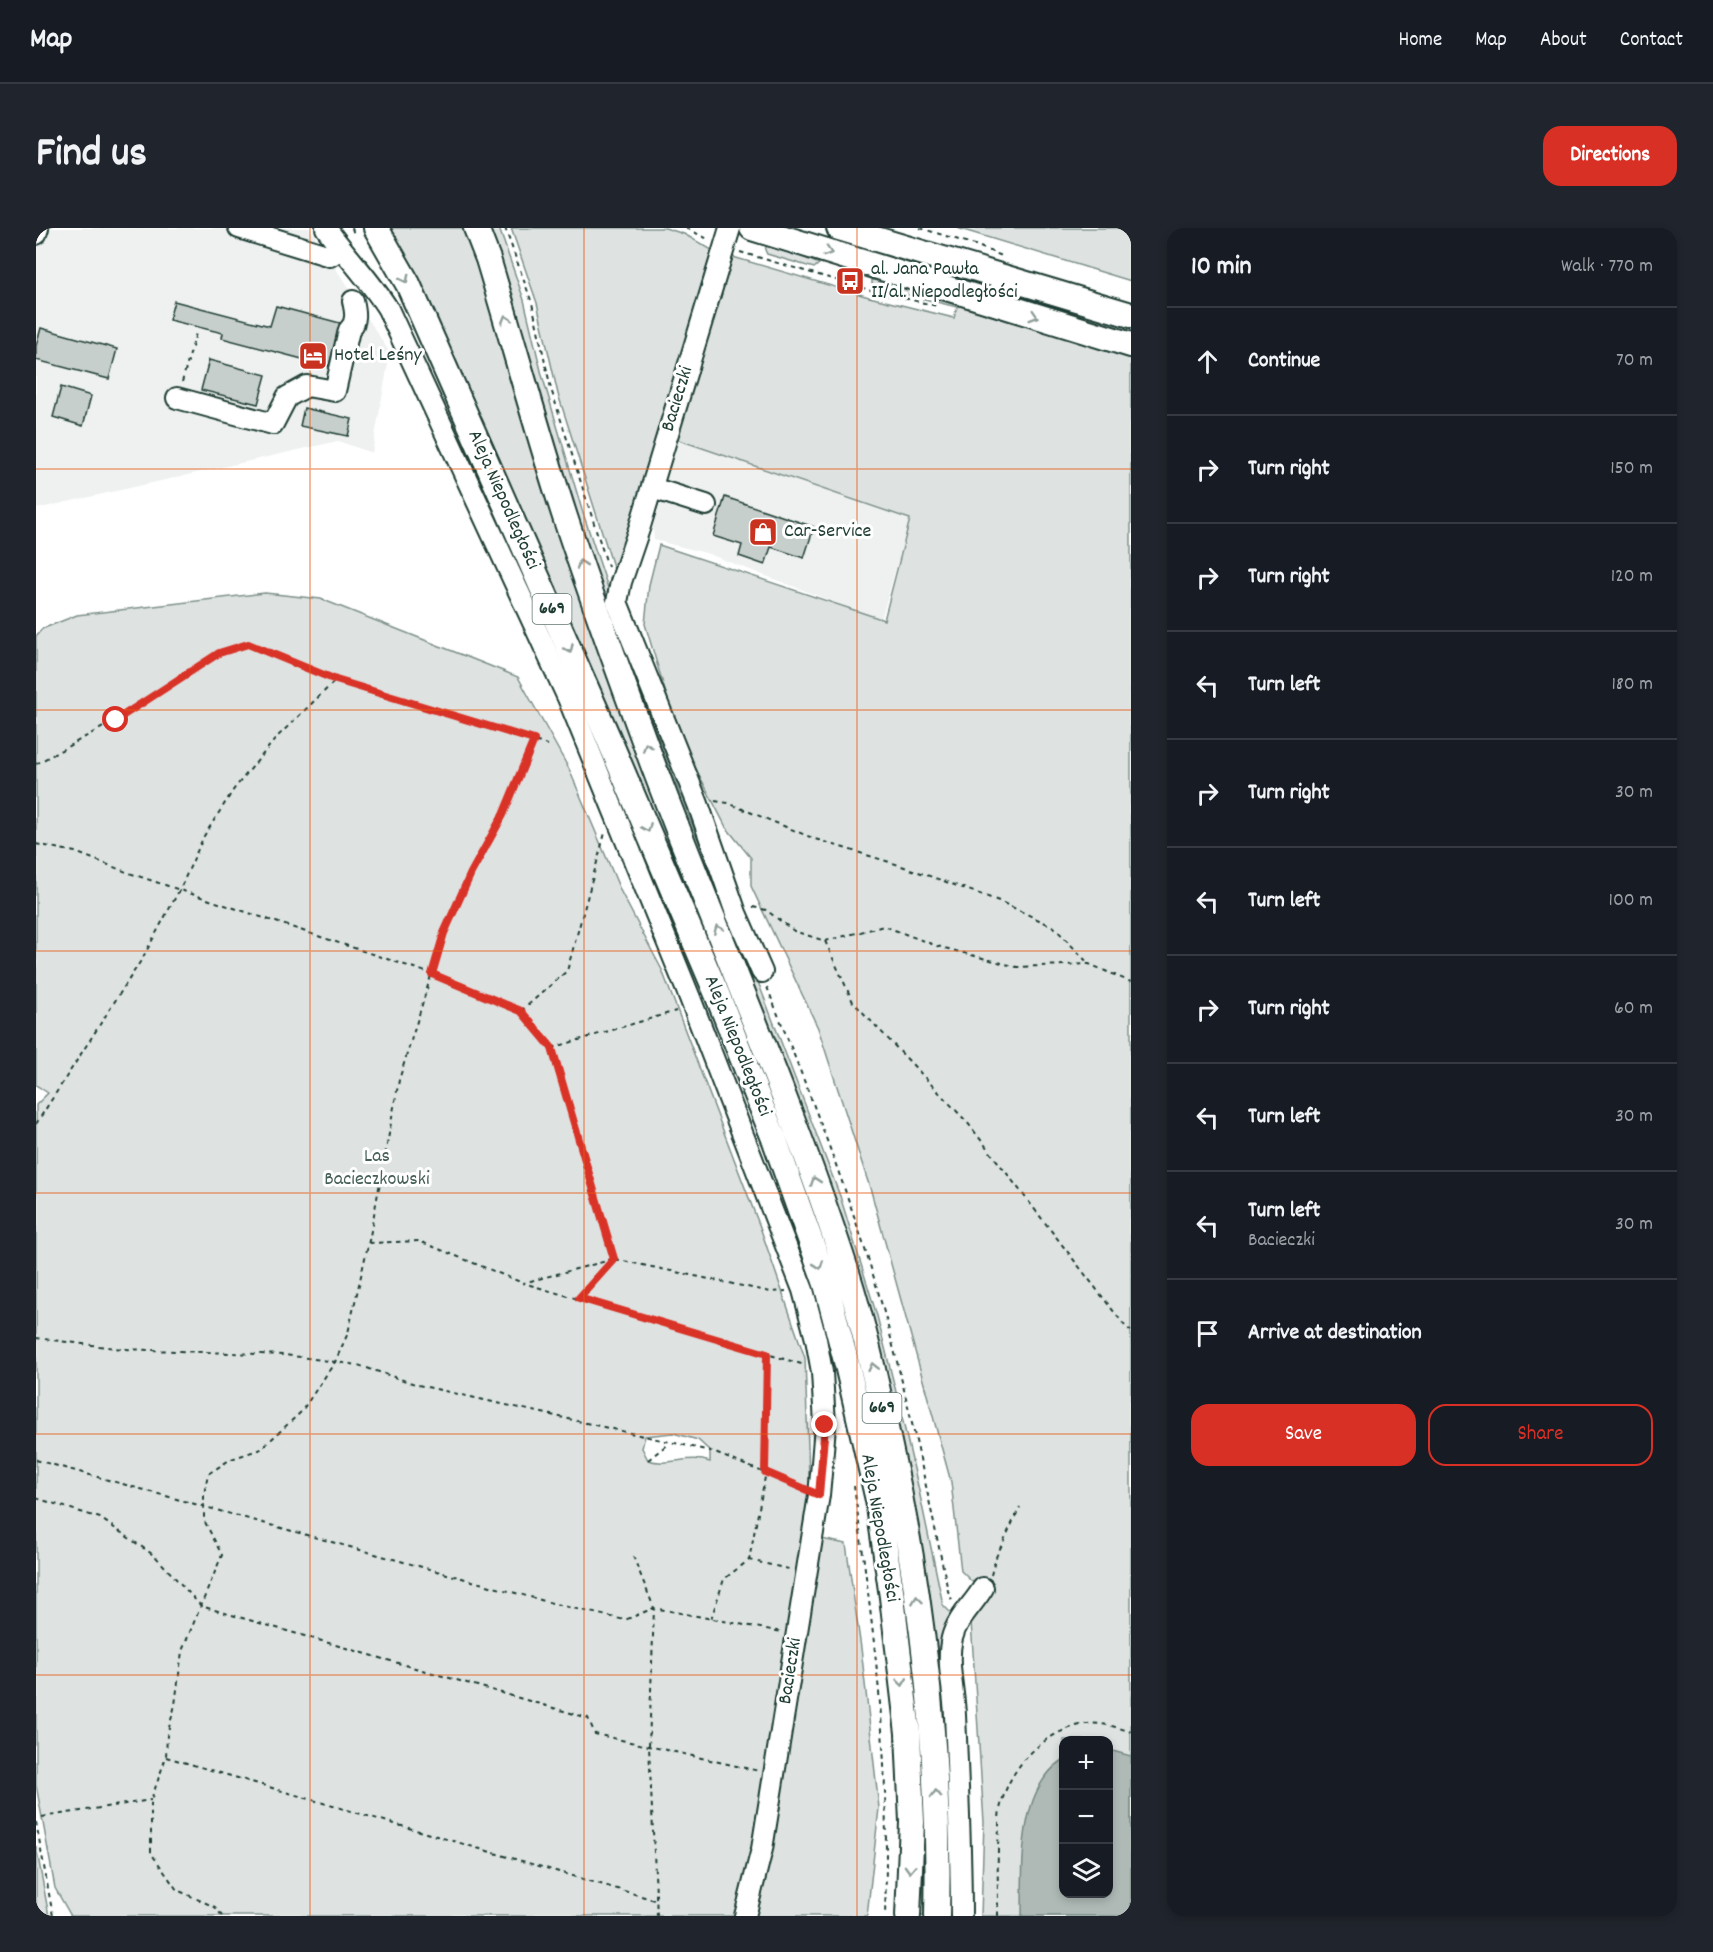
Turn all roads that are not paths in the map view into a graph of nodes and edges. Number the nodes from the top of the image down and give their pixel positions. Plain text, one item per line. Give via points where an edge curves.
1 (38, 228) edge
2 (239, 228) edge
3 (326, 228) edge
4 (376, 228) edge
5 (476, 228) edge
6 (730, 228) edge
7 (752, 228) edge
8 (839, 228) edge
9 (36, 234) edge
10 (341, 249) junction
11 (353, 300) dead end
12 (1131, 315) edge
13 (1131, 345) edge
14 (177, 398) road end
15 (652, 488) junction
16 (706, 505) dead end
17 (762, 972) dead end
18 (981, 1590) road end
19 (745, 1916) edge
20 (908, 1916) edge
21 (937, 1916) edge
22 (961, 1916) edge

1 - 9 street
2 - 10 street via 330,256
3 - 10 street, Bacieczki
4 -> 20 main road, Aleja Niepodległości / 669 via 408,284 621,767 717,994 826,1284 878,1500 892,1596 912,1822
21 -> 5 main road, Aleja Niepodległości / 669 via 937,1791 916,1594 901,1497 872,1364 799,1133 654,767 564,515
6 - 15 street, Bacieczki
7 -> 13 main road
8 - 12 main road
10 - 19 street, Bacieczki via 388,309 568,698 803,1290 816,1339 825,1425 819,1495 762,1849
11 - 14 street via 356,314 335,391 307,386 287,397 273,424
15 - 16 street
15 - 17 street, Bacieczki via 616,596 619,610
18 - 22 street via 966,1608 950,1647 961,1842

